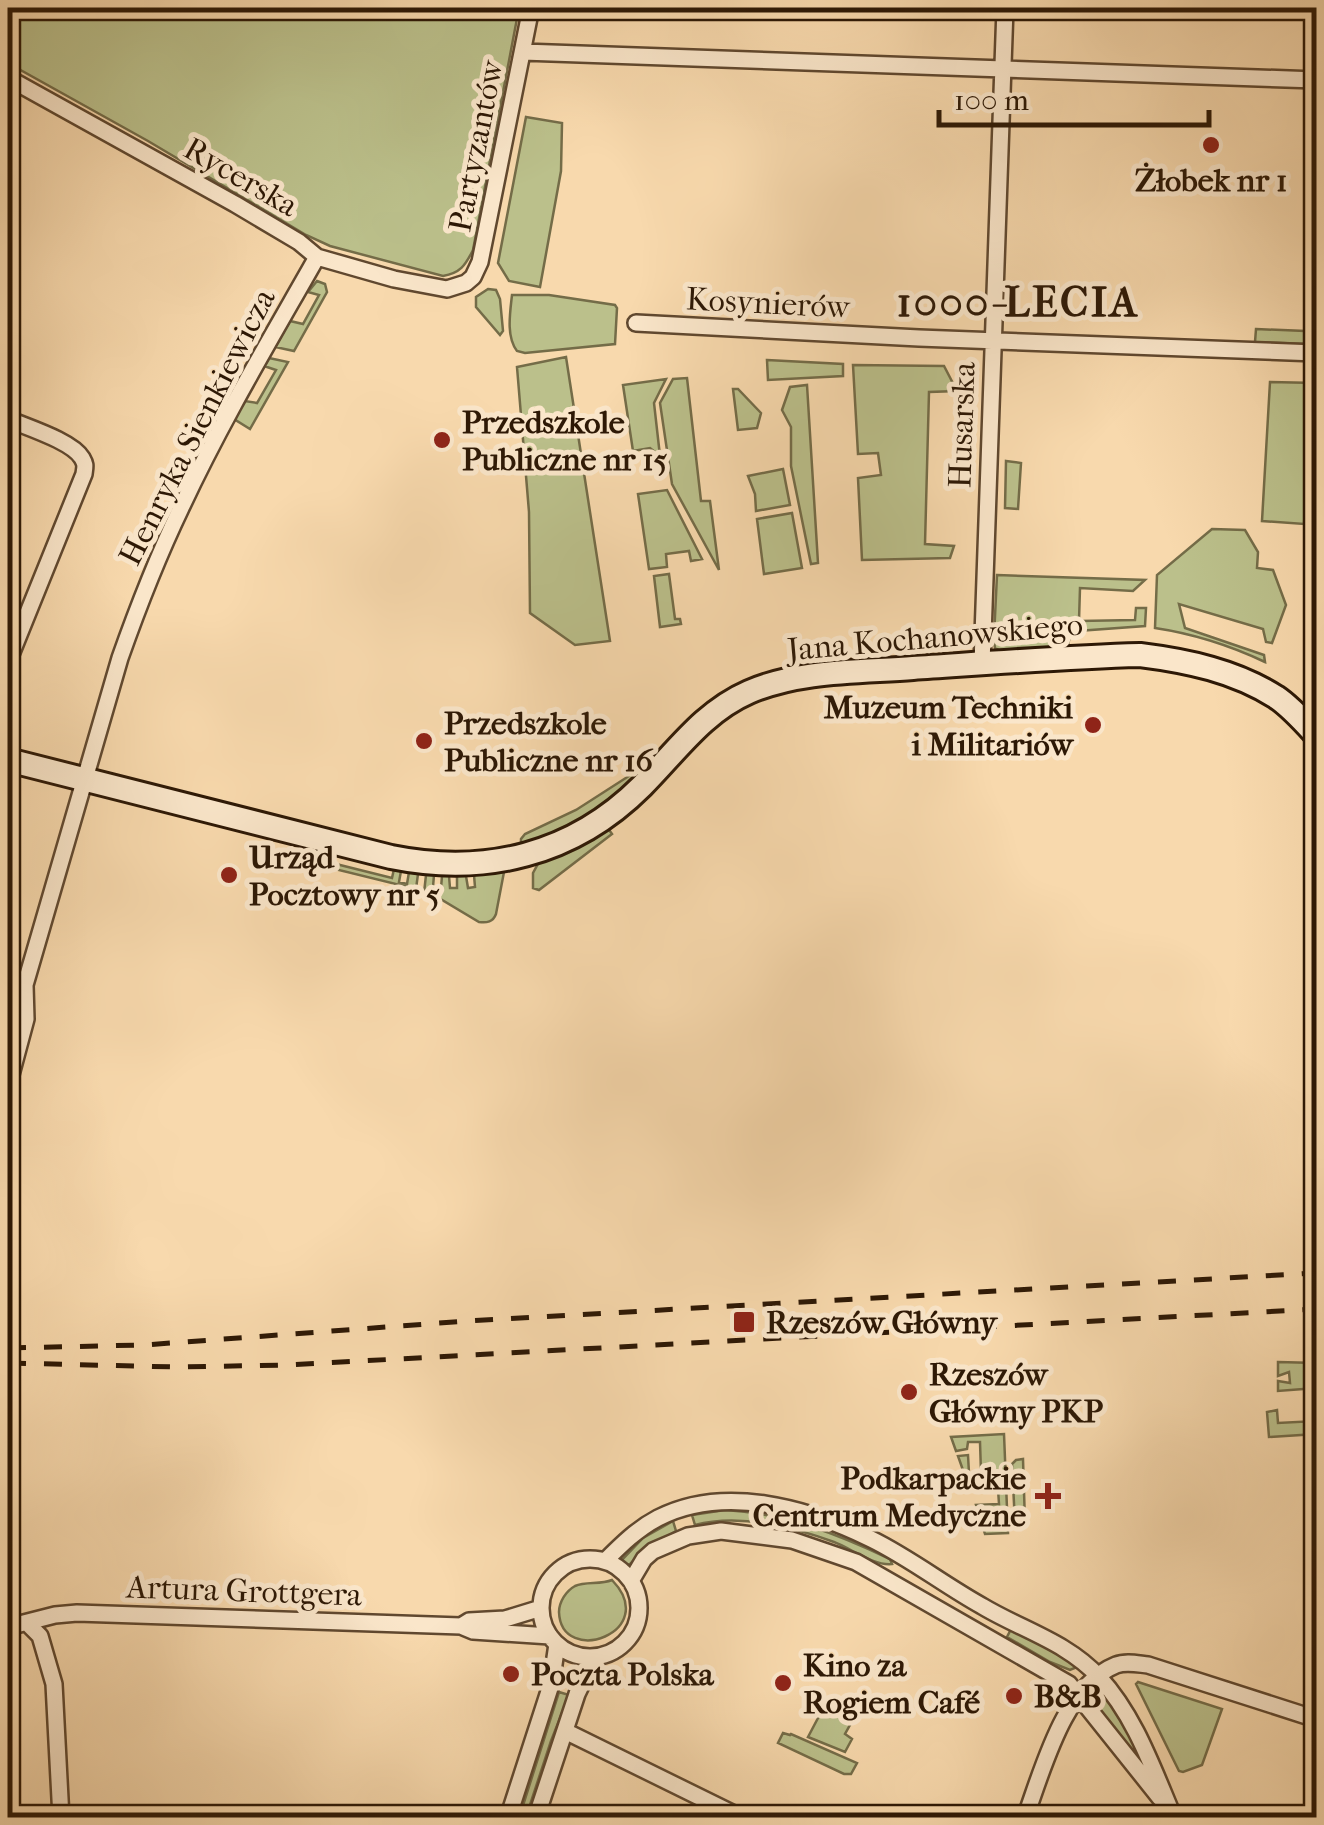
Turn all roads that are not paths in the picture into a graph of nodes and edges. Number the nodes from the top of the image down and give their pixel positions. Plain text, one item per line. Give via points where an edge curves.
1 (532, 8) edge
2 (1005, 8) edge
3 (522, 52) junction
4 (1003, 69) junction
5 (8, 78) edge
6 (1316, 80) edge
7 (317, 257) junction
8 (458, 287) joint
9 (636, 323) dead end
10 (992, 341) junction
11 (1316, 354) edge
12 (8, 419) edge
13 (8, 662) edge
14 (982, 664) junction
15 (1316, 736) edge
16 (8, 760) edge
17 (84, 780) junction
18 (8, 1086) edge
19 (605, 1561) junction
20 (631, 1581) junction
21 (541, 1608) junction
22 (27, 1623) junction
23 (462, 1626) junction
24 (8, 1628) edge
25 (553, 1640) junction
26 (596, 1657) junction
27 (1098, 1676) junction
28 (1079, 1694) junction
29 (1316, 1719) edge
30 (564, 1731) junction
31 (61, 1818) edge
32 (508, 1818) edge
33 (536, 1818) edge
34 (742, 1818) edge
35 (1026, 1818) edge
36 (1174, 1818) edge

1 - 3 street, Partyzantów
2 - 4 street, Husarska
3 - 4 street
3 - 8 street, Partyzantów via 484,247 472,277
4 - 6 street
4 - 10 street, Husarska
5 - 7 street, Rycerska
7 - 8 street, Rycerska via 433,288
7 - 17 street, Henryka Sienkiewicza via 180,509 120,658
9 - 10 street, Kosynierów
10 - 11 street, Kosynierów
10 - 14 street, Husarska
12 - 13 street via 69,446 85,466
14 - 15 street, Jana Kochanowskiego via 1178,659 1278,698
14 - 17 street, Jana Kochanowskiego via 822,675 749,692 719,708 601,821 549,848 481,863 413,862
16 - 17 street, Jana Kochanowskiego
17 - 18 street, Henryka Sienkiewicza via 25,985 26,1019
19 - 20 street
19 - 21 street via 578,1560 558,1570 544,1588
19 - 27 street via 643,1527 693,1505 780,1507 870,1538 1058,1644
20 - 26 street via 639,1602 636,1626 622,1646
20 - 28 street via 653,1551 688,1536 722,1530 792,1540 878,1573
21 - 23 street, Artura Grottgera
21 - 25 street
22 - 23 street, Artura Grottgera via 77,1613
22 - 24 street, Artura Grottgera
22 - 31 street via 40,1636 54,1684
23 - 25 street, Artura Grottgera
25 - 26 street via 574,1655
25 - 32 street via 551,1685
26 - 30 street
27 - 28 street
27 - 29 street via 1120,1663 1148,1665
27 - 36 street via 1126,1712
28 - 35 street
28 - 36 street
30 - 33 street
30 - 34 street

